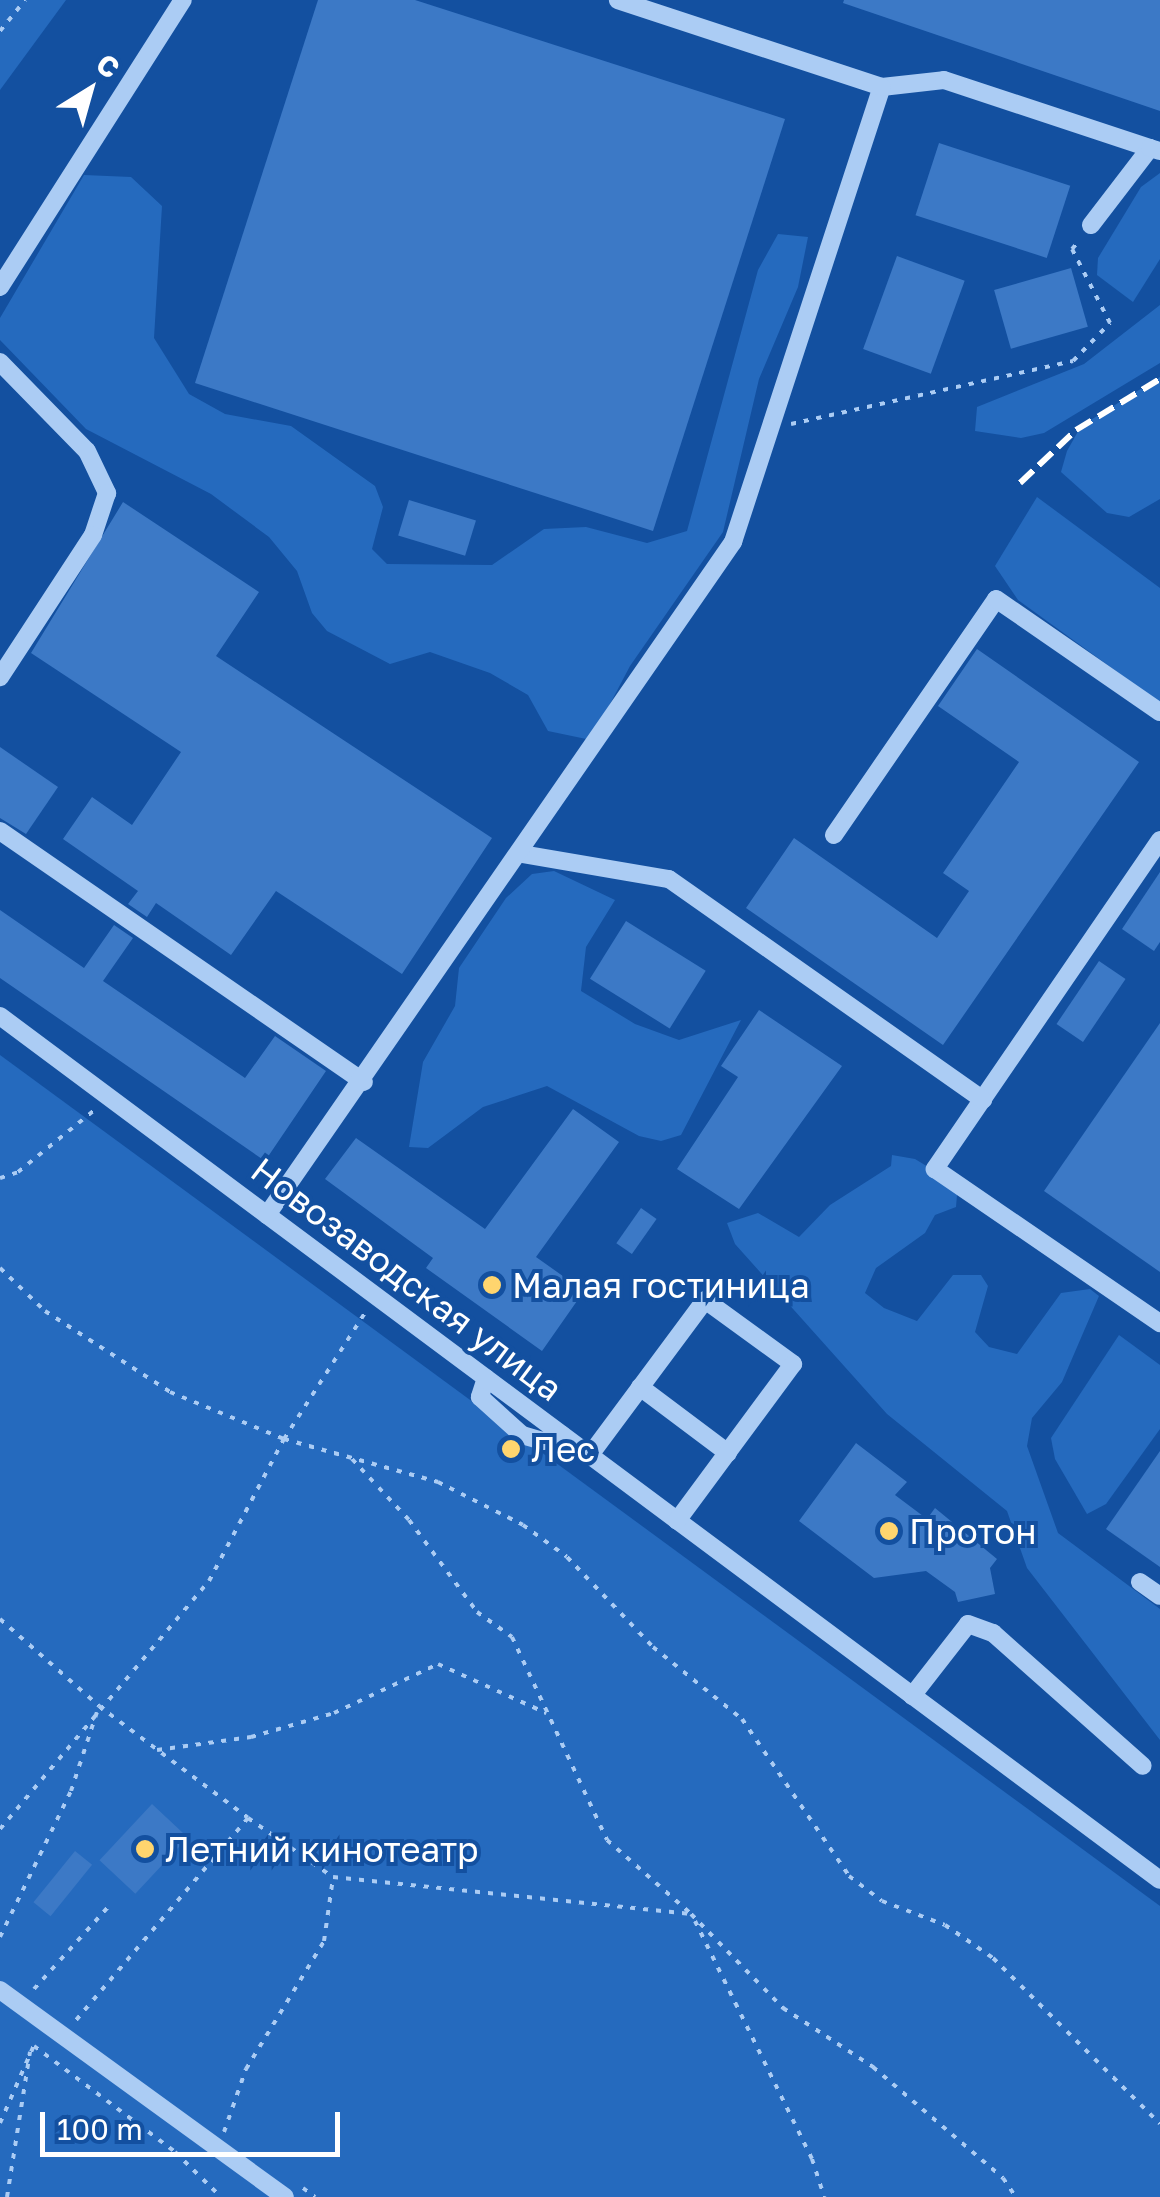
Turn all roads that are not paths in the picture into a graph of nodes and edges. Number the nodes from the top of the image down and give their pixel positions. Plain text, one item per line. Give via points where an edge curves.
1 (182, 0) edge
2 (618, 0) edge
3 (882, 87) junction
4 (1155, 150) edge
5 (1091, 225) road end
6 (0, 286) edge
7 (0, 362) edge
8 (0, 677) edge
9 (1160, 712) edge
10 (0, 830) edge
11 (834, 835) dead end
12 (1160, 840) edge
13 (522, 854) junction
14 (0, 1016) edge
15 (364, 1082) junction
16 (982, 1100) junction
17 (267, 1215) junction
18 (1160, 1323) edge
19 (640, 1388) junction
20 (728, 1453) junction
21 (590, 1455) junction
22 (678, 1521) junction
23 (1140, 1582) dead end
24 (1160, 1596) edge
25 (912, 1696) junction
26 (1143, 1766) dead end
27 (1160, 1880) edge
28 (0, 1990) edge
29 (285, 2197) edge

1 - 6 street
2 - 3 street
3 - 4 street via 944,80
3 - 13 street via 733,542
4 - 5 street
7 - 8 street via 88,450 107,493 93,534
9 - 11 street via 996,599
10 - 15 street
12 - 16 street
13 - 15 street
13 - 16 street via 669,879
14 - 17 street, Новозаводская улица
15 - 17 street
16 - 18 street via 935,1170
17 - 21 street, Новозаводская улица
19 - 20 street
19 - 20 street via 705,1300 793,1364
19 - 21 street
20 - 22 street
21 - 22 street, Новозаводская улица
22 - 25 street, Новозаводская улица
23 - 24 street
25 - 26 street via 968,1624 994,1633
25 - 27 street, Новозаводская улица
28 - 29 street

